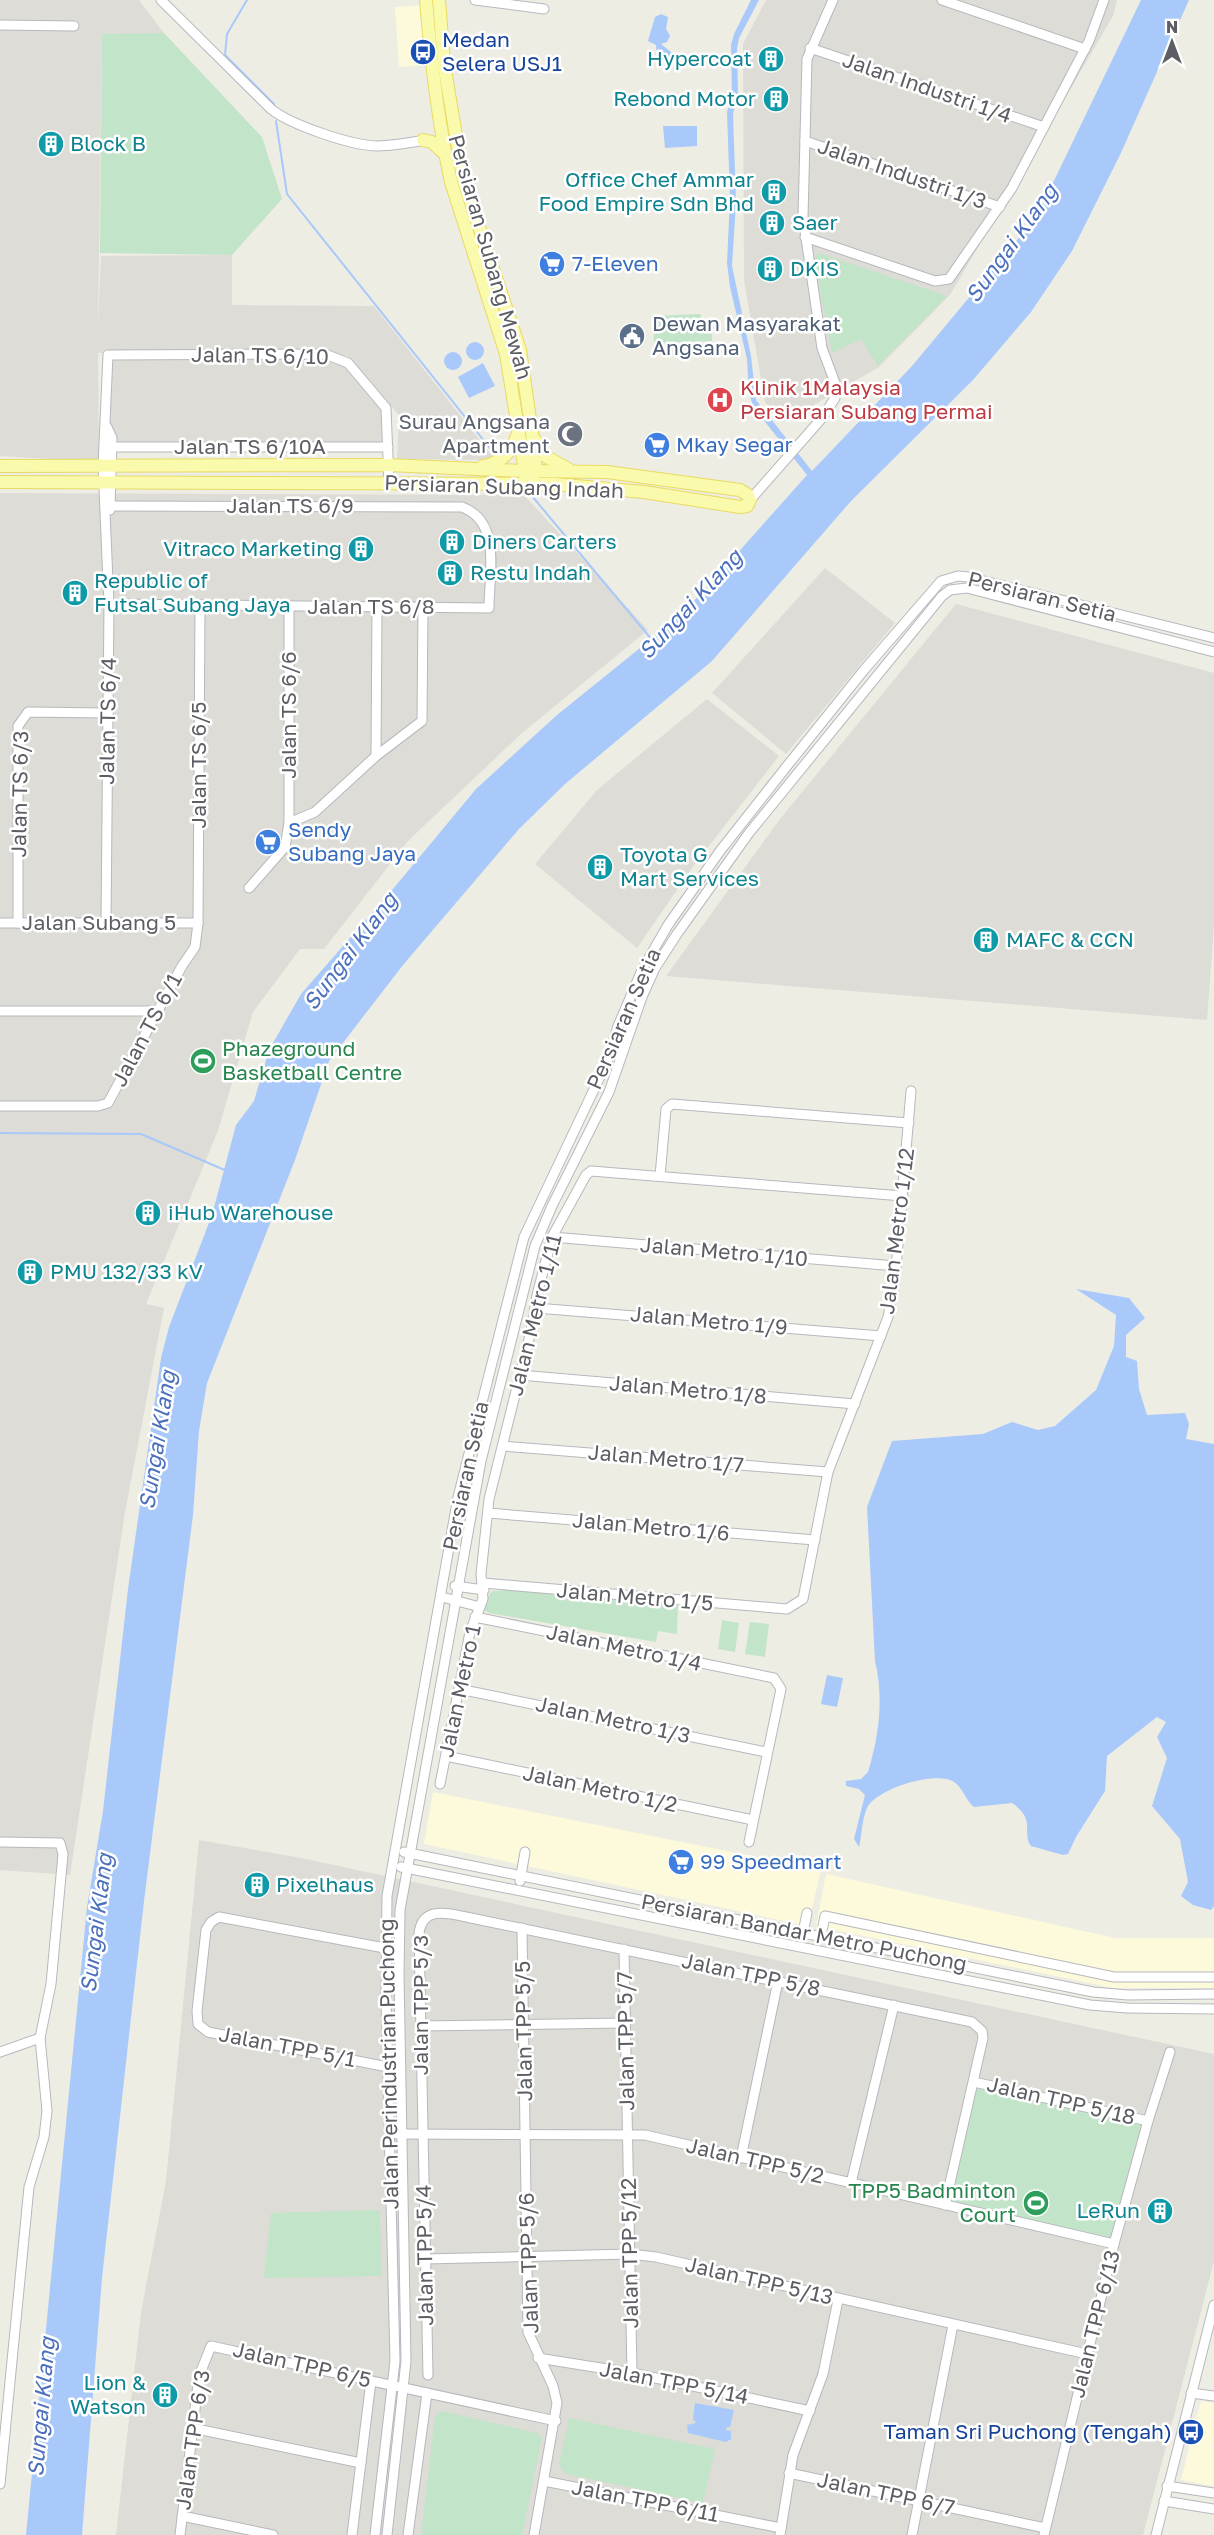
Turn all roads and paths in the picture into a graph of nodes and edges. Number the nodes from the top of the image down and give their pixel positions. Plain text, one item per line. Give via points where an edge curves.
1 (161, 0) edge
2 (426, 0) edge
3 (439, 0) edge
4 (475, 0) edge
5 (833, 0) edge
6 (942, 0) edge
7 (1104, 0) edge
8 (544, 9) dead end
9 (0, 25) edge
10 (74, 26) dead end
11 (810, 48) junction
12 (1085, 49) junction
13 (439, 118) junction
14 (1044, 127) junction
15 (448, 137) junction
16 (424, 140) junction
17 (805, 141) junction
18 (445, 154) junction
19 (1000, 207) junction
20 (805, 237) junction
21 (106, 427) junction
22 (519, 431) junction
23 (532, 433) junction
24 (112, 447) junction
25 (388, 447) junction
26 (388, 465) junction
27 (0, 466) edge
28 (107, 466) junction
29 (473, 468) junction
30 (523, 471) junction
31 (536, 471) junction
32 (575, 471) junction
33 (0, 482) edge
34 (107, 482) junction
35 (388, 483) junction
36 (529, 484) junction
37 (750, 500) junction
38 (112, 506) junction
39 (107, 519) junction
40 (953, 577) junction
41 (955, 589) junction
42 (109, 604) junction
43 (200, 606) junction
44 (289, 607) junction
45 (377, 608) junction
46 (423, 608) junction
47 (489, 608) joint
48 (1214, 638) edge
49 (1214, 652) edge
50 (108, 713) junction
51 (376, 756) junction
52 (289, 823) junction
53 (249, 888) dead end
54 (0, 923) edge
55 (18, 923) junction
56 (198, 923) junction
57 (106, 924) junction
58 (0, 1011) edge
59 (157, 1011) junction
60 (911, 1091) dead end
61 (0, 1106) edge
62 (909, 1123) junction
63 (660, 1176) junction
64 (903, 1196) junction
65 (552, 1237) junction
66 (896, 1266) junction
67 (536, 1308) junction
68 (881, 1336) junction
69 (520, 1375) junction
70 (855, 1404) junction
71 (503, 1446) junction
72 (828, 1472) junction
73 (488, 1513) junction
74 (815, 1540) junction
75 (444, 1584) junction
76 (463, 1587) junction
77 (483, 1595) junction
78 (442, 1597) junction
79 (461, 1601) junction
80 (475, 1617) junction
81 (459, 1689) junction
82 (766, 1752) junction
83 (446, 1756) junction
84 (440, 1784) dead end
85 (753, 1820) junction
86 (0, 1842) edge
87 (749, 1842) dead end
88 (396, 1850) junction
89 (525, 1852) dead end
90 (410, 1853) junction
91 (393, 1865) junction
92 (410, 1868) junction
93 (521, 1876) junction
94 (518, 1890) junction
95 (807, 1912) dead end
96 (499, 1924) joint
97 (522, 1928) junction
98 (803, 1932) junction
99 (821, 1936) junction
100 (800, 1946) junction
101 (386, 1948) junction
102 (624, 1949) junction
103 (399, 1950) junction
104 (1214, 1977) edge
105 (778, 1981) junction
106 (1214, 1994) edge
107 (894, 2005) junction
108 (1214, 2009) edge
109 (524, 2023) junction
110 (625, 2023) junction
111 (420, 2026) junction
112 (40, 2038) junction
113 (0, 2052) edge
114 (1170, 2052) dead end
115 (388, 2067) junction
116 (974, 2082) junction
117 (1148, 2121) junction
118 (389, 2134) junction
119 (401, 2134) junction
120 (422, 2134) junction
121 (525, 2134) junction
122 (627, 2134) junction
123 (741, 2158) junction
124 (850, 2183) junction
125 (945, 2205) junction
126 (1114, 2244) junction
127 (630, 2254) junction
128 (528, 2257) junction
129 (425, 2259) junction
130 (838, 2300) junction
131 (1214, 2305) edge
132 (953, 2325) junction
133 (1209, 2342) edge
134 (211, 2346) joint
135 (1087, 2354) junction
136 (538, 2358) junction
137 (632, 2373) junction
138 (428, 2375) dead end
139 (371, 2381) junction
140 (393, 2387) junction
141 (404, 2389) junction
142 (1191, 2392) junction
143 (427, 2393) junction
144 (1214, 2396) edge
145 (810, 2411) junction
146 (556, 2421) junction
147 (192, 2428) junction
148 (361, 2463) junction
149 (789, 2473) junction
150 (544, 2481) junction
151 (0, 2484) edge
152 (1167, 2486) junction
153 (1214, 2493) edge
154 (917, 2501) junction
155 (1164, 2501) junction
156 (1214, 2509) edge
157 (182, 2516) junction
158 (780, 2531) edge
159 (1044, 2532) edge
160 (180, 2535) edge
161 (270, 2535) edge
162 (352, 2535) edge
163 (375, 2535) edge
164 (387, 2535) edge
165 (408, 2535) edge
166 (534, 2535) edge
167 (912, 2535) edge
168 (1156, 2535) edge

1 - 16 street via 287,121 361,144
2 - 13 main road, Persiaran Subang Mewah
3 - 15 main road, Persiaran Subang Mewah
4 - 8 street
5 - 11 street
6 - 12 street
7 - 12 street
9 - 10 street
11 - 14 street, Jalan Industri 1/4
11 - 17 street
12 - 14 street
13 - 15 main road, Persiaran Subang Mewah
13 - 16 main road via 435,130
14 - 19 street
15 - 16 street
15 - 18 main road, Persiaran Subang Mewah
15 - 23 main road, Persiaran Subang Mewah via 520,350
16 - 18 main road
17 - 19 street, Jalan Industri 1/3
17 - 20 street
18 - 22 main road, Persiaran Subang Mewah via 506,354
19 - 20 street via 945,281
20 - 37 street via 822,348 836,390 833,403
21 - 24 street, Jalan TS 6/10
21 - 25 street, Jalan TS 6/10 via 108,355 325,354 348,363 386,408
21 - 28 street, Jalan TS 6/10 via 103,437
22 - 29 main road via 508,452 498,461
22 - 30 main road, Persiaran Subang Mewah
23 - 31 main road, Persiaran Subang Mewah
23 - 32 main road via 545,456
24 - 25 street, Jalan TS 6/10A
24 - 28 street, Jalan TS 6/10
25 - 26 street, Jalan TS 6/10
26 - 28 main road, Persiaran Subang Indah
26 - 29 main road, Persiaran Subang Indah
26 - 35 street, Jalan TS 6/10
27 - 28 main road, Persiaran Subang Indah
28 - 34 street, Jalan TS 6/4
29 - 30 main road, Persiaran Subang Indah
30 - 31 main road, Persiaran Subang Indah
30 - 36 main road, Persiaran Subang Mewah
31 - 32 main road, Persiaran Subang Indah
31 - 36 main road
32 - 37 main road, Persiaran Subang Indah via 648,476 740,490
33 - 34 main road, Persiaran Subang Indah
34 - 35 main road, Persiaran Subang Indah
34 - 38 street, Jalan TS 6/4
34 - 39 street, Jalan TS 6/4 via 103,507
35 - 36 main road, Persiaran Subang Indah
36 - 37 main road, Persiaran Subang Indah via 606,488 740,507 747,506
38 - 39 street, Jalan TS 6/4
38 - 47 street, Jalan TS 6/9 via 462,507 480,516 489,533
39 - 42 street, Jalan TS 6/4
40 - 41 street
40 - 48 street, Persiaran Setia via 968,577
40 - 75 street, Persiaran Setia via 935,587 787,766 690,892 642,970 607,1062 524,1238 458,1497
41 - 49 street, Persiaran Setia via 967,588
41 - 76 street, Persiaran Setia via 942,596 749,833 655,968 609,1092 535,1246 481,1461
42 - 43 street, Jalan TS 6/8
42 - 50 street, Jalan TS 6/4
43 - 44 street, Jalan TS 6/8
43 - 56 street, Jalan TS 6/5
44 - 45 street, Jalan TS 6/8
44 - 52 street, Jalan TS 6/6
45 - 46 street, Jalan TS 6/8
45 - 51 street
46 - 47 street, Jalan TS 6/8
46 - 51 street via 422,721
50 - 55 street, Jalan TS 6/3 via 28,711 18,726
50 - 57 street, Jalan TS 6/4
51 - 52 street via 315,812
52 - 53 street, Jalan TS 6/6 via 285,847
54 - 55 street, Jalan Subang 5
55 - 57 street, Jalan Subang 5
56 - 57 street, Jalan Subang 5
56 - 59 street, Jalan TS 6/1 via 195,947
58 - 59 street
59 - 61 street, Jalan TS 6/1 via 108,1103
60 - 62 street, Jalan Metro 1/12
62 - 63 street, Jalan Metro 1/12 via 672,1104 666,1109
62 - 64 street, Jalan Metro 1/12
63 - 64 street, Jalan Metro 1/11
63 - 65 street, Jalan Metro 1/11 via 591,1171
64 - 66 street, Jalan Metro 1/12
65 - 66 street, Jalan Metro 1/10
65 - 67 street, Jalan Metro 1/11
66 - 68 street, Jalan Metro 1/12
67 - 68 street, Jalan Metro 1/9
67 - 69 street, Jalan Metro 1/11
68 - 70 street, Jalan Metro 1/12
69 - 70 street, Jalan Metro 1/8
69 - 71 street, Jalan Metro 1/11
70 - 72 street, Jalan Metro 1/12
71 - 72 street, Jalan Metro 1/7
71 - 73 street, Jalan Metro 1/11
72 - 74 street
73 - 74 street, Jalan Metro 1/6
73 - 77 street, Jalan Metro 1/11 via 481,1574
74 - 77 street, Jalan Metro 1/5 via 803,1599 787,1609
75 - 76 street
75 - 78 street, Persiaran Setia
76 - 77 street
76 - 79 street, Persiaran Setia
77 - 79 street
77 - 80 street, Jalan Metro 1
78 - 79 street
78 - 88 street, Jalan Perindustrian Puchong
79 - 90 street, Jalan Perindustrian Puchong
80 - 81 street, Jalan Metro 1
80 - 82 street, Jalan Metro 1/4 via 774,1678 780,1689
81 - 82 street, Jalan Metro 1/3
81 - 83 street, Jalan Metro 1
82 - 85 street
83 - 84 street, Jalan Metro 1
83 - 85 street, Jalan Metro 1/2
85 - 87 street
86 - 112 street via 60,1843 63,1854 51,1984
88 - 90 street, Persiaran Bandar Metro Puchong
88 - 91 street, Jalan Perindustrian Puchong
89 - 93 street
90 - 92 street, Jalan Perindustrian Puchong
90 - 93 street, Persiaran Bandar Metro Puchong
91 - 92 street, Persiaran Bandar Metro Puchong
91 - 101 street, Jalan Perindustrian Puchong via 387,1896
92 - 94 street, Persiaran Bandar Metro Puchong
92 - 103 street, Jalan Perindustrian Puchong via 400,1910
93 - 94 street
93 - 98 street, Persiaran Bandar Metro Puchong
94 - 100 street, Persiaran Bandar Metro Puchong
95 - 98 street
96 - 97 street, Jalan TPP 5/8
96 - 111 street, Jalan TPP 5/3 via 443,1912 431,1914 422,1922
97 - 102 street, Jalan TPP 5/8
97 - 109 street, Jalan TPP 5/5
98 - 99 street, Persiaran Bandar Metro Puchong
98 - 100 street
99 - 104 street via 825,1916 1114,1977
99 - 106 street, Persiaran Bandar Metro Puchong via 1111,1994
100 - 108 street, Persiaran Bandar Metro Puchong via 1090,2005
101 - 103 street, Jalan TPP 5/1
101 - 115 street, Jalan Perindustrian Puchong
101 - 115 street, Jalan TPP 5/1 via 219,1917 206,1930 197,2018 202,2029 217,2034
102 - 105 street, Jalan TPP 5/8
102 - 110 street, Jalan TPP 5/7
103 - 119 street, Jalan Perindustrian Puchong
105 - 107 street, Jalan TPP 5/8
105 - 123 street
107 - 116 street, Jalan TPP 5/8 via 972,2022 982,2031
107 - 124 street
109 - 110 street
109 - 111 street
109 - 121 street, Jalan TPP 5/5
110 - 122 street, Jalan TPP 5/7
111 - 120 street, Jalan TPP 5/3
112 - 113 street
112 - 151 street via 46,2110 44,2137 29,2187
114 - 117 street, Jalan TPP 6/13
115 - 118 street, Jalan Perindustrian Puchong
116 - 117 street, Jalan TPP 5/18
116 - 125 street
117 - 126 street, Jalan TPP 6/13
118 - 119 street, Jalan TPP 5/2
118 - 140 street, Jalan Perindustrian Puchong
119 - 120 street, Jalan TPP 5/2
119 - 141 street, Jalan Perindustrian Puchong
120 - 121 street, Jalan TPP 5/2
120 - 129 street, Jalan TPP 5/4
121 - 122 street, Jalan TPP 5/2
121 - 128 street, Jalan TPP 5/6
122 - 123 street, Jalan TPP 5/2
122 - 127 street, Jalan TPP 5/12
123 - 124 street, Jalan TPP 5/2
124 - 125 street, Jalan TPP 5/2
125 - 126 street, Jalan TPP 5/2
126 - 135 street, Jalan TPP 6/13
127 - 128 street, Jalan TPP 5/13
127 - 130 street, Jalan TPP 5/13 via 664,2258
127 - 137 street, Jalan TPP 5/12
128 - 129 street, Jalan TPP 5/13
128 - 136 street, Jalan TPP 5/6 via 528,2332
129 - 138 street, Jalan TPP 5/4
130 - 132 street, Jalan TPP 5/13
130 - 145 street via 828,2355
131 - 133 street
132 - 135 street, Jalan TPP 5/13
132 - 154 street
133 - 142 street
134 - 139 street, Jalan TPP 6/5
134 - 147 street, Jalan TPP 6/3 via 199,2376
135 - 159 street, Jalan TPP 6/13
136 - 137 street, Jalan TPP 5/14
136 - 146 street, Jalan TPP 5/6 via 556,2394
137 - 145 street, Jalan TPP 5/14
139 - 140 street, Jalan TPP 6/5
139 - 148 street
140 - 141 street, Jalan TPP 6/5
140 - 163 street, Jalan Perindustrian Puchong
141 - 143 street, Jalan TPP 6/5
141 - 164 street, Jalan Perindustrian Puchong
142 - 144 street
142 - 152 street
143 - 146 street, Jalan TPP 6/5
143 - 165 street
145 - 149 street
146 - 150 street, Jalan TPP 5/6
147 - 148 street
147 - 157 street, Jalan TPP 6/3
148 - 162 street
149 - 154 street, Jalan TPP 6/7
149 - 158 street, Jalan TPP 6/7
150 - 158 street, Jalan TPP 6/11
150 - 166 street, Jalan TPP 5/6
152 - 153 street
152 - 155 street
154 - 159 street, Jalan TPP 6/7
154 - 167 street
155 - 156 street
155 - 168 street
157 - 160 street, Jalan TPP 6/3
157 - 161 street

